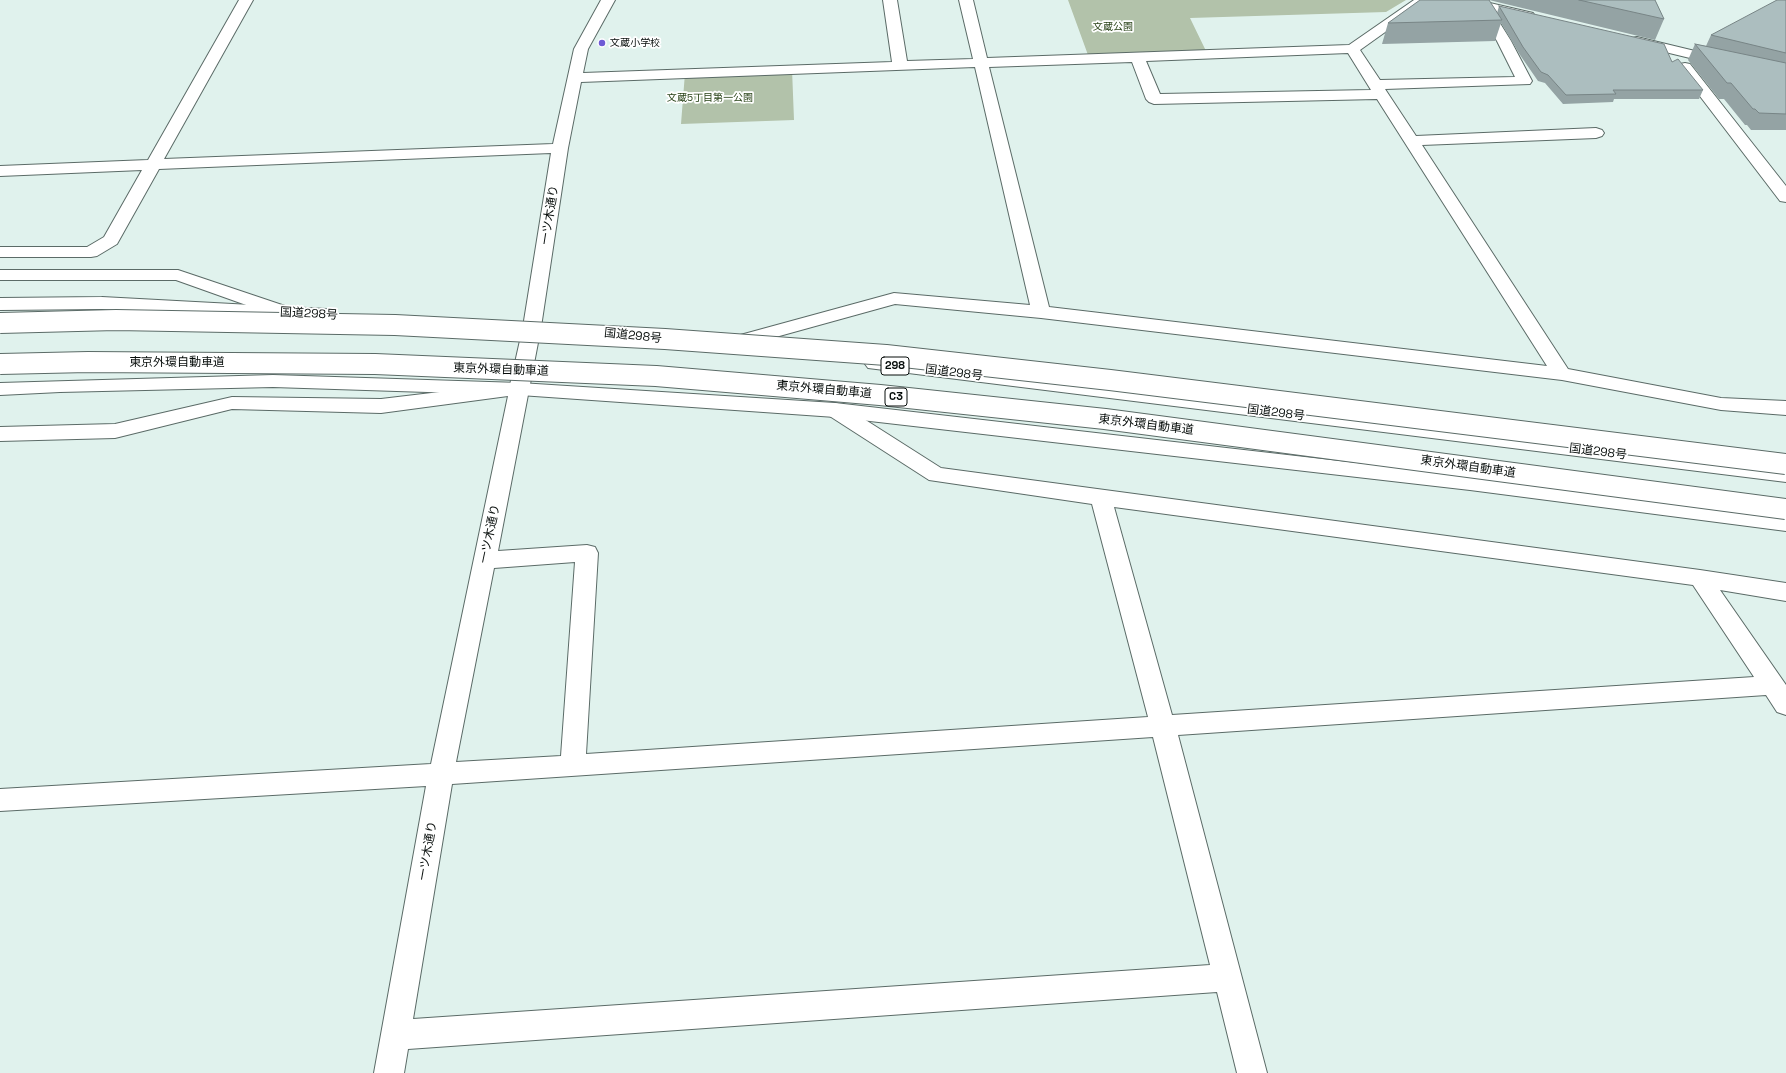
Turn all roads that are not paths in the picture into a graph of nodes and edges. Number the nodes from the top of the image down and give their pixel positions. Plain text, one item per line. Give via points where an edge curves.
1 (246, 0) edge
2 (608, 0) edge
3 (890, 0) edge
4 (966, 0) edge
5 (1423, 0) edge
6 (1459, 0) edge
7 (1481, 4) junction
8 (1542, 19) edge
9 (1625, 38) edge
10 (1352, 49) junction
11 (1670, 49) junction
12 (1137, 57) junction
13 (982, 64) junction
14 (1732, 64) edge
15 (900, 66) junction
16 (575, 78) junction
17 (1378, 90) junction
18 (1596, 133) dead end
19 (1412, 141) junction
20 (560, 148) junction
21 (154, 164) junction
22 (0, 171) edge
23 (1786, 197) edge
24 (0, 252) edge
25 (0, 275) edge
26 (0, 304) edge
27 (284, 312) junction
28 (1041, 312) junction
29 (0, 322) edge
30 (532, 327) junction
31 (724, 345) junction
32 (0, 364) edge
33 (1562, 374) junction
34 (520, 388) junction
35 (0, 389) edge
36 (1786, 408) edge
37 (834, 410) junction
38 (0, 434) edge
39 (1786, 464) edge
40 (1786, 475) edge
41 (1100, 497) junction
42 (1786, 509) edge
43 (1786, 523) edge
44 (485, 560) junction
45 (1700, 578) junction
46 (1786, 592) edge
47 (1779, 695) edge
48 (1163, 727) junction
49 (573, 766) junction
50 (441, 775) junction
51 (0, 800) edge
52 (1228, 978) junction
53 (396, 1035) junction
54 (389, 1073) edge
55 (1252, 1073) edge

1 - 21 main road
2 - 16 main road, 一ツ木通り via 581,49
3 - 15 main road
4 - 13 main road
5 - 10 main road
6 - 7 main road
7 - 8 main road
7 - 17 main road via 1525,81
9 - 11 main road
10 - 12 main road
10 - 17 main road
11 - 14 main road
11 - 23 main road
12 - 13 main road
12 - 17 main road via 1154,99
13 - 15 main road
13 - 28 main road
15 - 16 main road
16 - 20 main road, 一ツ木通り
17 - 19 main road
18 - 19 main road
19 - 33 main road
20 - 21 main road
20 - 30 main road, 一ツ木通り
21 - 22 main road
21 - 24 main road via 111,240 91,252
25 - 27 main road via 178,275
26 - 27 main road, 国道298号 / 298 via 102,303
27 - 30 main road, 国道298号 / 298
28 - 31 main road via 894,298
28 - 33 main road
29 - 39 main road, bridge via 116,320 394,325 665,339 886,355 1110,380
30 - 31 main road, 国道298号 / 298
30 - 34 main road, 一ツ木通り
31 - 40 main road, 国道298号 / 298
32 - 42 main road, 東京外環自動車道 / C3, bridge via 375,364 656,376 880,395 1104,419
33 - 36 main road via 1721,404
34 - 35 main road via 273,381
34 - 37 main road
34 - 38 main road via 381,406 232,403 114,431
34 - 44 main road, 一ツ木通り
37 - 41 main road via 936,475
37 - 43 main road via 1470,483
41 - 45 main road
41 - 48 main road
44 - 49 main road via 587,553
44 - 50 main road, 一ツ木通り
45 - 46 main road
45 - 47 main road
47 - 48 main road
48 - 49 main road
48 - 52 main road
49 - 50 main road
50 - 51 main road
50 - 53 main road, 一ツ木通り
52 - 53 main road
52 - 55 main road
53 - 54 main road, 一ツ木通り

